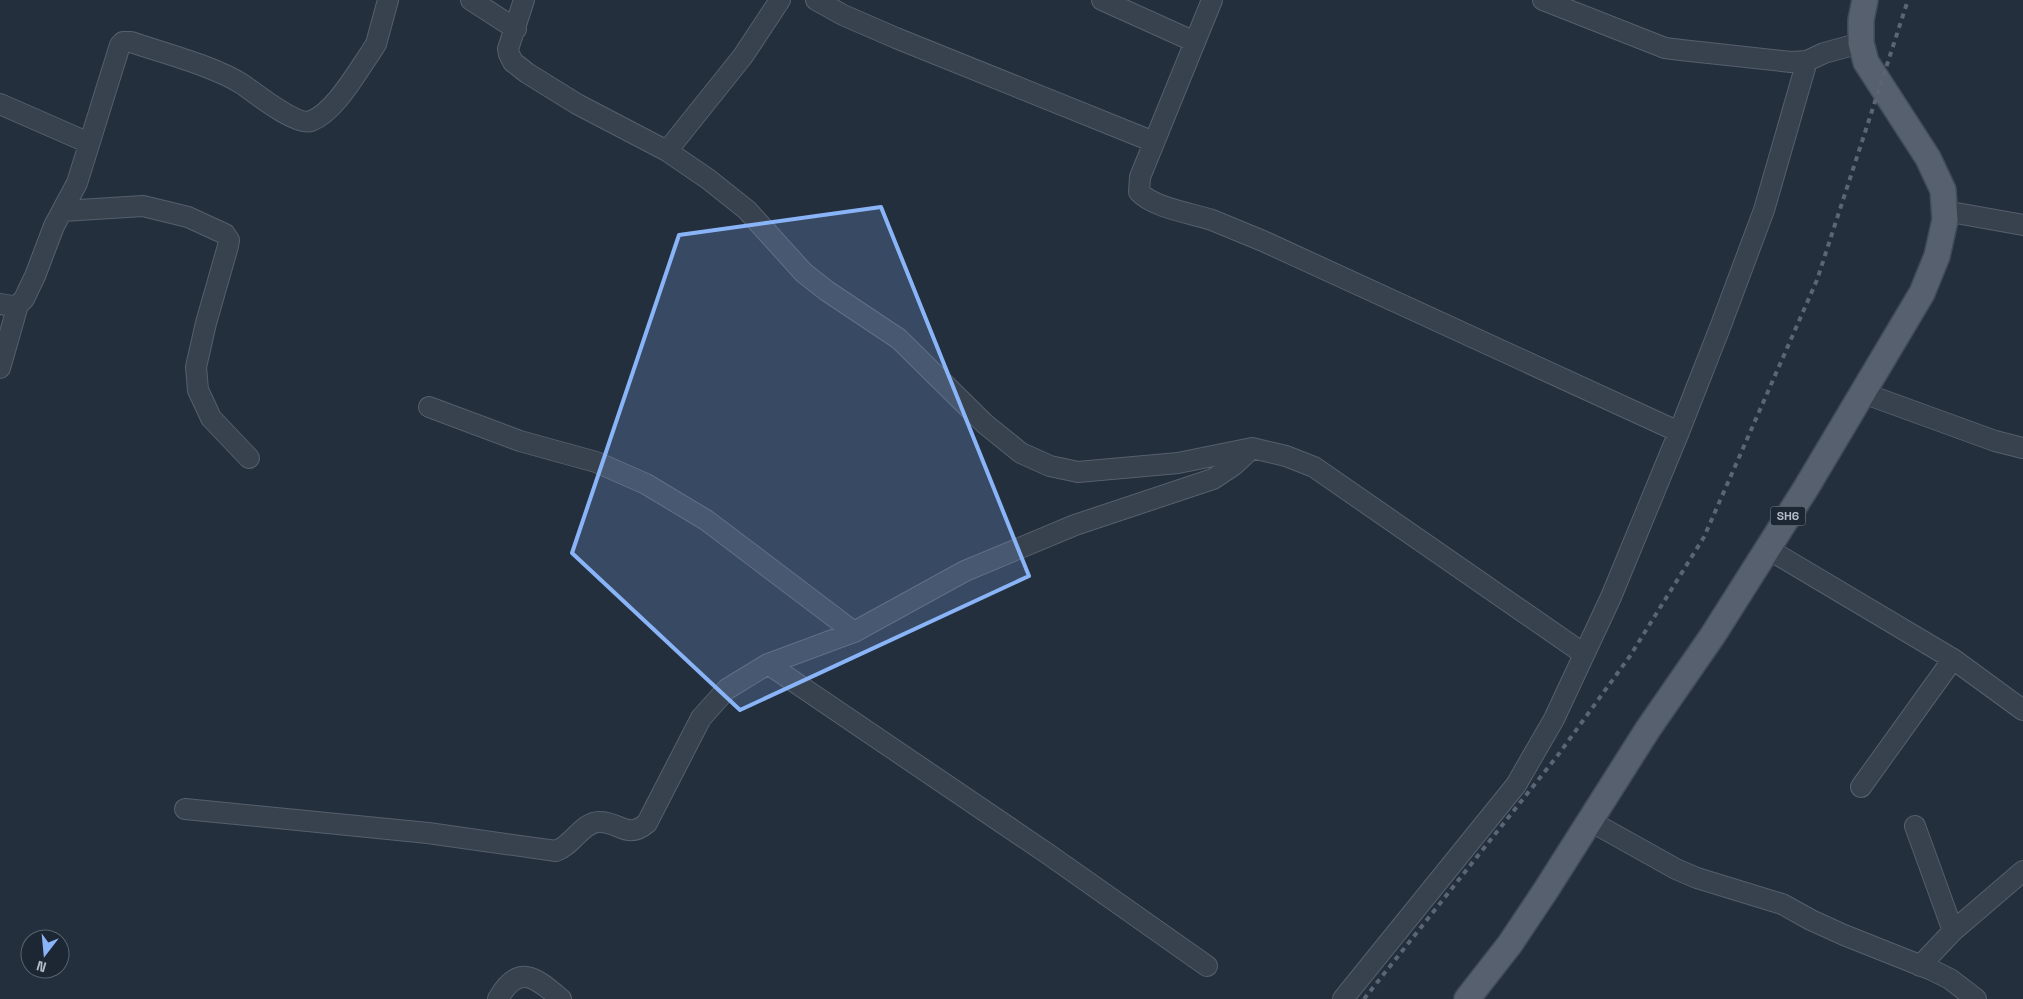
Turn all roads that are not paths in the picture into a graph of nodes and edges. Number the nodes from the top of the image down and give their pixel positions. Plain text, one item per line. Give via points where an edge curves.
1 (388, 0) edge
2 (471, 0) edge
3 (524, 0) edge
4 (780, 0) edge
5 (816, 0) edge
6 (1102, 0) edge
7 (1212, 0) edge
8 (1543, 0) edge
9 (1865, 0) edge
10 (516, 29) junction
11 (1195, 42) junction
12 (1861, 43) junction
13 (1807, 61) junction
14 (0, 104) edge
15 (1154, 142) junction
16 (89, 143) junction
17 (667, 152) junction
18 (63, 211) junction
19 (1945, 211) junction
20 (2023, 225) edge
21 (9, 304) edge
22 (0, 368) edge
23 (1863, 393) junction
24 (429, 407) dead end
25 (1679, 432) junction
26 (1252, 448) junction
27 (2023, 448) edge
28 (249, 458) dead end
29 (1768, 549) junction
30 (854, 632) junction
31 (1584, 654) junction
32 (1953, 659) junction
33 (768, 664) junction
34 (2023, 710) edge
35 (1861, 788) dead end
36 (185, 808) dead end
37 (1590, 821) junction
38 (1915, 826) dead end
39 (2023, 871) edge
40 (1953, 931) junction
41 (1207, 966) dead end
42 (1920, 966) junction
43 (498, 999) edge
44 (561, 999) edge
45 (1343, 999) edge
46 (1467, 999) edge
47 (1976, 999) edge

1 - 16 street via 371,52 336,101 309,122 295,118 240,83 216,72 123,42
2 - 10 street
3 - 10 street
4 - 17 street via 743,56
5 - 15 street via 896,38
6 - 11 street
7 - 11 street
8 - 13 street via 1665,48
9 - 12 main road, SH6
10 - 17 street via 508,54 519,68 577,104
11 - 15 street
12 - 13 street
12 - 19 main road, SH6 via 1866,62 1928,158 1943,190
13 - 25 street via 1764,210
14 - 16 street
15 - 25 street via 1138,185 1139,192 1150,201 1263,241
16 - 18 street
17 - 26 street via 747,210 804,272 828,292 899,339 985,424 1021,453 1050,466 1078,472 1178,463
18 - 21 street via 24,300
18 - 28 street via 143,206 188,217 225,234 228,246 196,366 197,382 211,418
19 - 20 street
19 - 23 main road, SH6 via 1937,256 1922,293
21 - 22 street
23 - 27 street
23 - 29 main road, SH6
24 - 30 street via 520,441 596,462 646,484 706,520
25 - 31 street
26 - 30 street via 1213,479 1075,525 965,572
26 - 31 street via 1314,467
29 - 32 street
29 - 37 main road, SH6
30 - 33 street
31 - 45 street via 1554,719 1516,785
32 - 34 street
32 - 35 street
33 - 36 street via 727,689 701,718 647,824 631,831 600,822 589,824 566,847 556,851 428,833
33 - 41 street
37 - 42 street via 1690,875 1782,904 1844,936
37 - 46 main road, SH6 via 1510,944
38 - 40 street
39 - 40 street
40 - 42 street
42 - 47 street via 1950,979
43 - 44 street via 515,978 526,976 539,981

